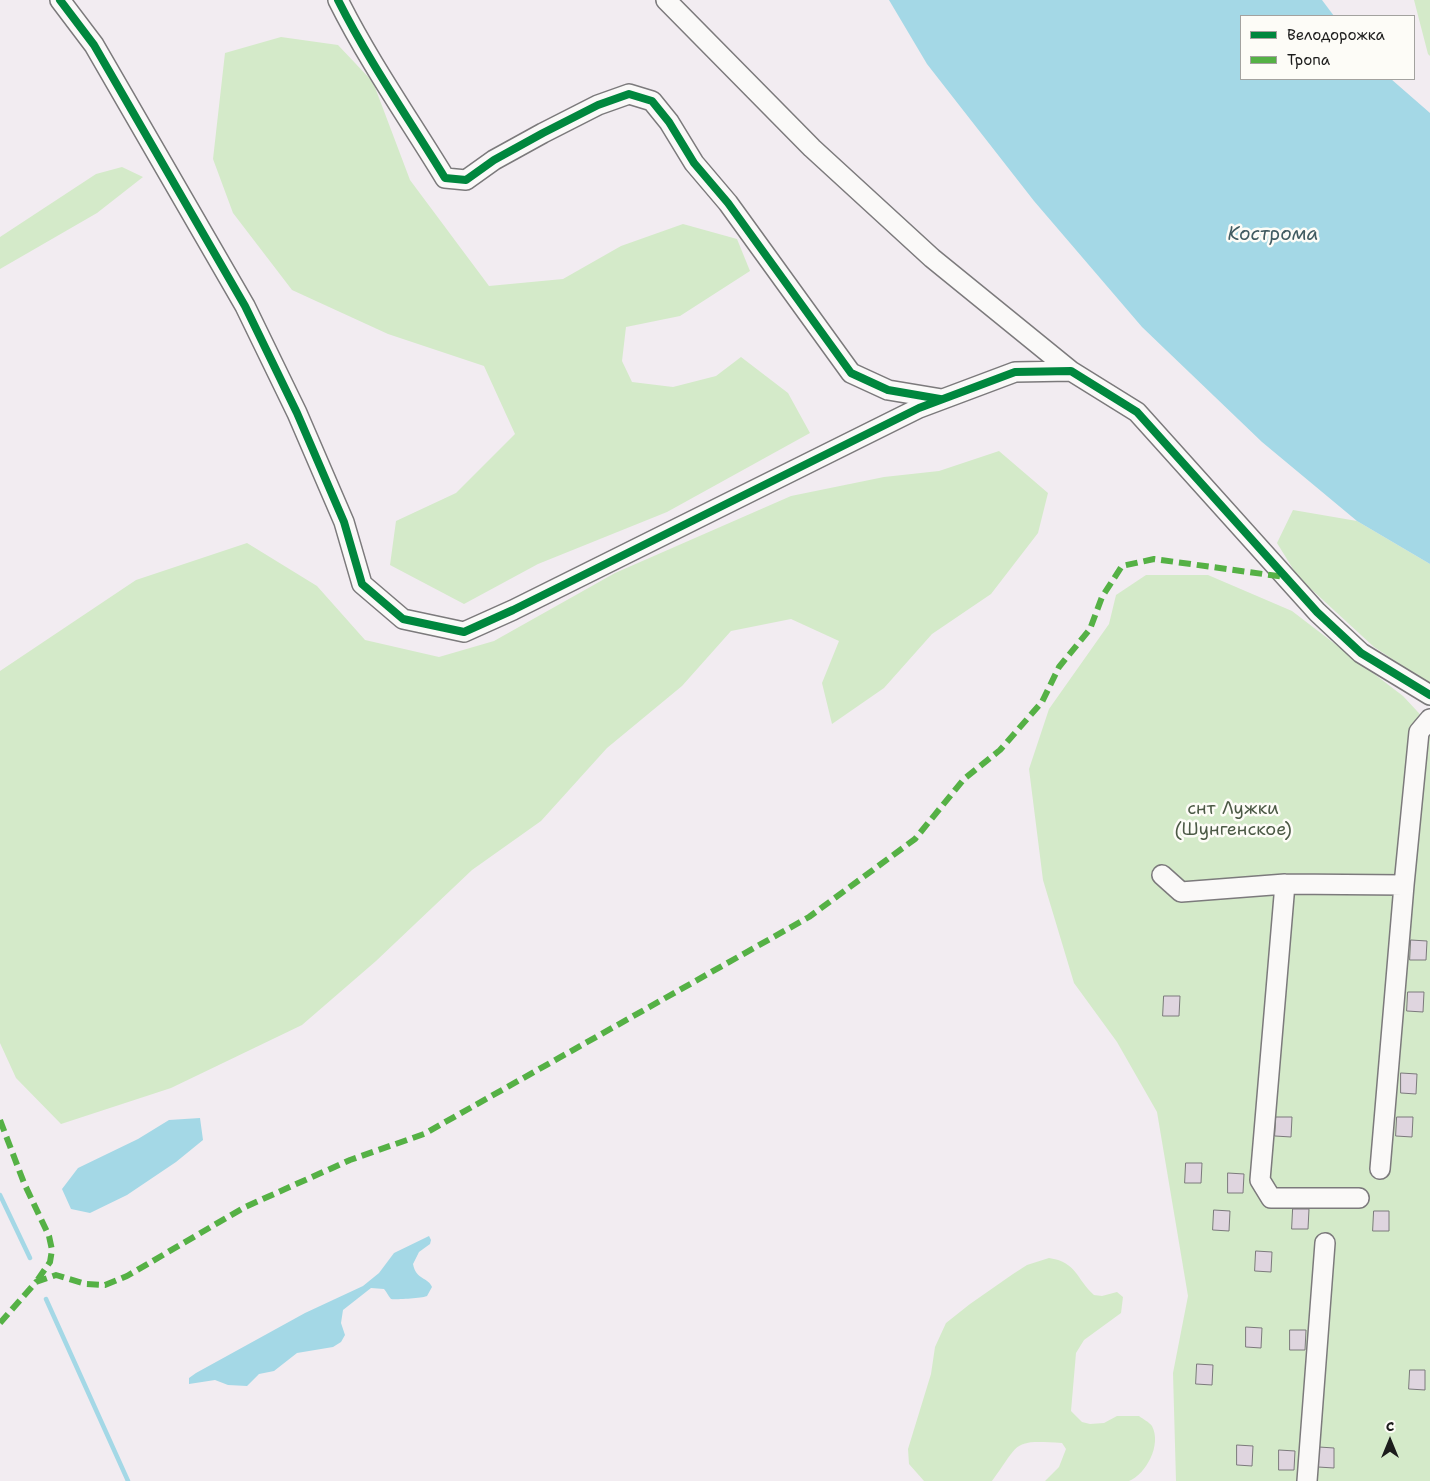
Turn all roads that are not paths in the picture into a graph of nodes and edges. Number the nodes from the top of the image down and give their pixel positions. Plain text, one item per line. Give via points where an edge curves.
1 (60, 0) edge
2 (338, 0) edge
3 (666, 0) edge
4 (1070, 371) junction
5 (943, 399) junction
6 (1430, 695) edge
7 (1430, 719) edge
8 (1162, 875) dead end
9 (1285, 884) junction
10 (1404, 886) junction
11 (1380, 1169) dead end
12 (1359, 1198) dead end
13 (1324, 1243) dead end
14 (1307, 1481) edge

1 - 5 street via 94,44 245,306 297,413 344,522 362,584 403,619 464,632
2 - 5 street via 358,41 445,178 466,180 494,160 598,105 629,94 652,101 694,163 728,203 851,373 888,390
3 - 4 street via 812,148 932,258
4 - 5 street via 1015,372
4 - 6 street via 1136,412 1317,612 1361,654
7 - 10 street via 1419,732
8 - 9 street via 1181,892
9 - 10 street
9 - 12 street via 1260,1180 1271,1198
10 - 11 street
13 - 14 street

